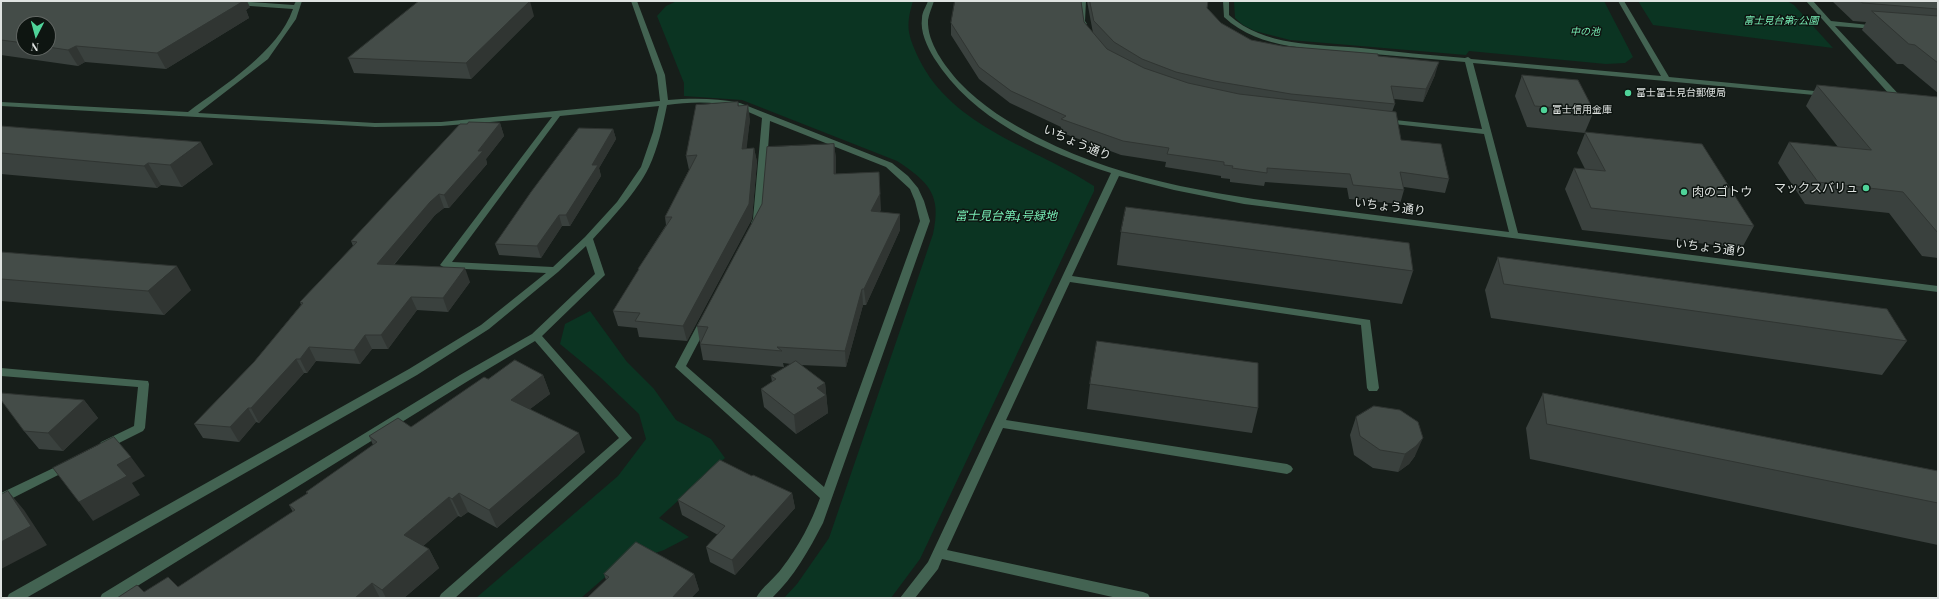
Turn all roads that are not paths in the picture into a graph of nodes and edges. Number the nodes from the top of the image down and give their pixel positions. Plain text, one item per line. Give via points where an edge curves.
1 (207, 1) edge
2 (634, 1) edge
3 (931, 1) edge
4 (1083, 1) edge
5 (1226, 1) edge
6 (1622, 1) edge
7 (1809, 1) edge
8 (298, 4) edge
9 (1829, 23) junction
10 (1883, 28) edge
11 (1087, 32) edge
12 (1468, 59) junction
13 (1666, 78) junction
14 (1831, 95) edge
15 (1886, 100) edge
16 (664, 102) junction
17 (1, 104) edge
18 (191, 114) junction
19 (558, 114) junction
20 (766, 116) junction
21 (1376, 120) edge
22 (1486, 132) junction
23 (1116, 172) junction
24 (751, 233) edge
25 (1514, 235) junction
26 (588, 239) junction
27 (555, 270) junction
28 (1066, 278) junction
29 (1938, 289) edge
30 (710, 310) edge
31 (536, 336) junction
32 (1, 372) edge
33 (1373, 388) dead end
34 (999, 423) junction
35 (98, 449) edge
36 (77, 460) edge
37 (1287, 469) dead end
38 (826, 496) junction
39 (1, 499) edge
40 (938, 553) junction
41 (14, 598) edge
42 (107, 598) edge
43 (446, 598) edge
44 (763, 598) edge
45 (907, 598) edge
46 (1143, 598) edge

1 - 8 street
2 - 16 street via 661,75
3 - 23 street, いちょう通り via 925,19 927,39 943,69 971,100 1006,124 1057,150
4 - 11 street via 1082,20
5 - 12 street via 1226,16 1234,24 1252,35 1270,40
6 - 13 street
7 - 9 street
8 - 18 street via 293,19 265,57
9 - 10 street
9 - 15 street via 1905,102
12 - 13 street
12 - 22 street
13 - 14 street
16 - 19 street
16 - 20 street via 696,101 737,105
16 - 26 street via 658,132 645,167 620,204
17 - 18 street
18 - 19 street via 375,125 441,124
19 - 27 street via 445,265
20 - 24 street via 758,219
20 - 38 street via 888,165 910,181 919,197 925,221
21 - 22 street
22 - 25 street
23 - 25 street, いちょう通り via 1175,188 1244,201
23 - 28 street
25 - 29 street, いちょう通り
26 - 27 street
26 - 31 street via 600,275
27 - 41 street via 485,327 413,372
28 - 33 street via 1366,322
28 - 34 street
30 - 38 street via 680,367
31 - 42 street
31 - 43 street via 626,438
32 - 35 street via 144,384 139,428
34 - 37 street
34 - 40 street
36 - 39 street
38 - 44 street via 817,523 800,555
40 - 45 street via 933,565
40 - 46 street

